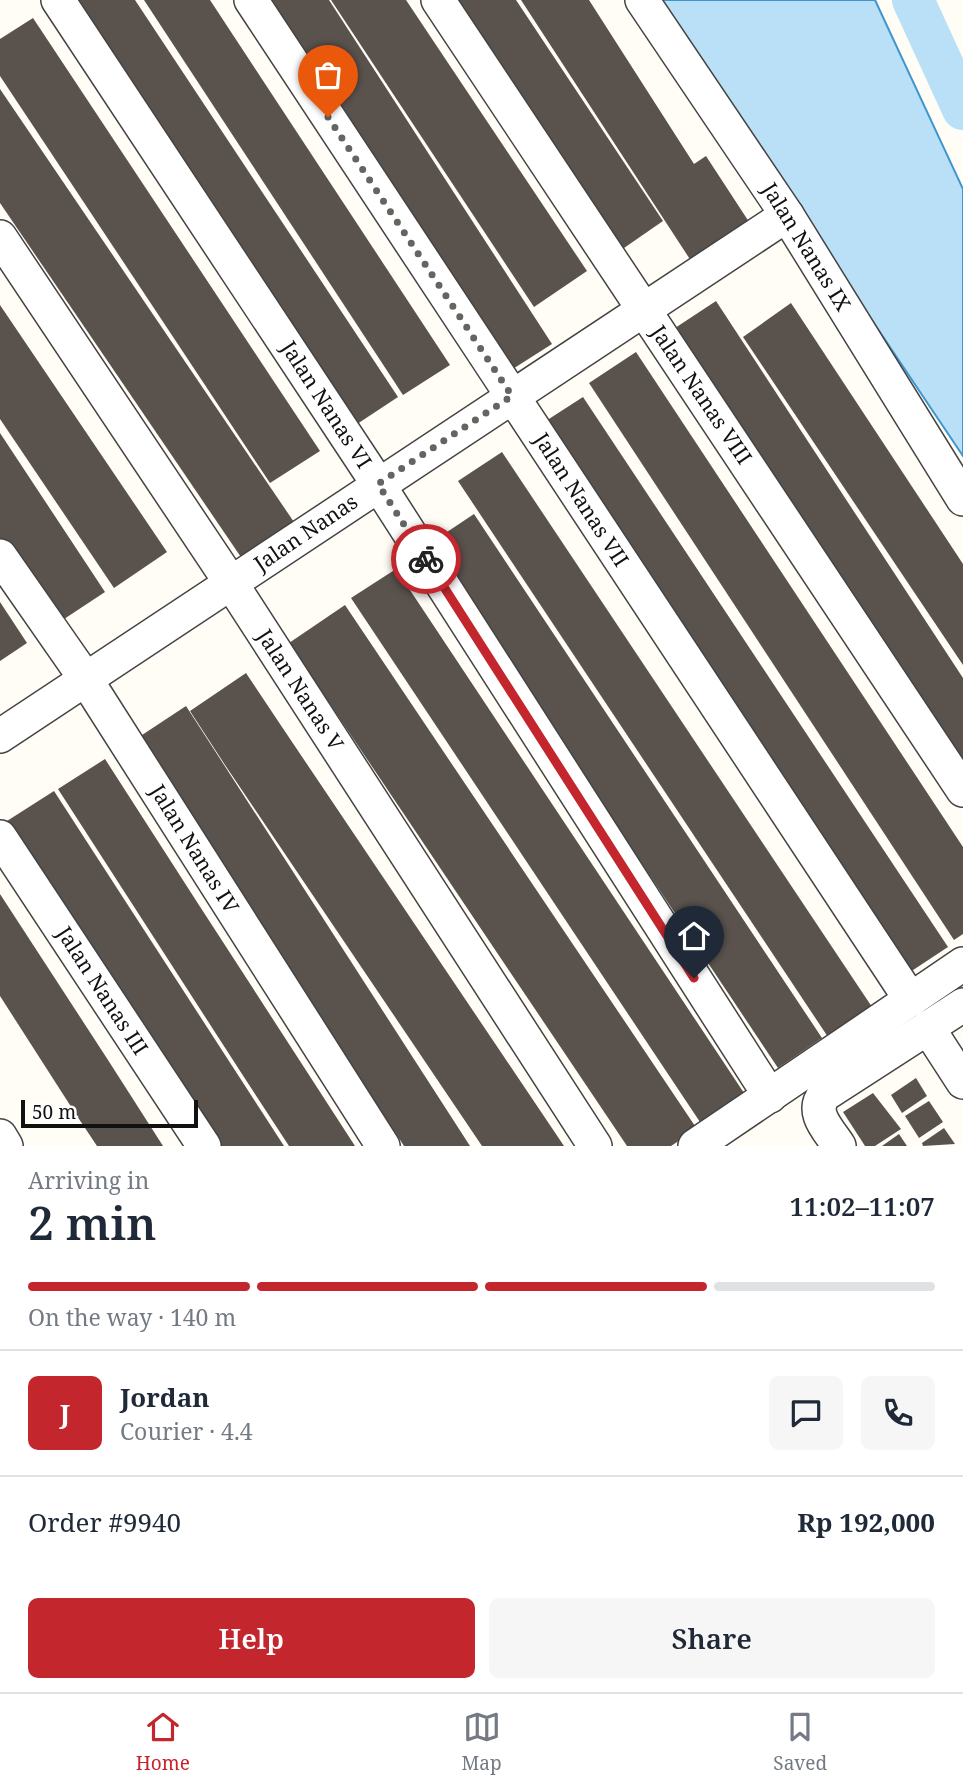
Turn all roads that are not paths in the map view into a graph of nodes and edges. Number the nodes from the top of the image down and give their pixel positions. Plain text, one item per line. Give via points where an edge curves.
1 (58, 0) edge
2 (251, 0) edge
3 (438, 0) edge
4 (642, 0) edge
5 (787, 215) junction
6 (0, 237) edge
7 (644, 310) junction
8 (512, 396) junction
9 (378, 484) junction
10 (963, 499) edge
11 (0, 555) edge
12 (231, 583) junction
13 (85, 678) junction
14 (0, 736) edge
15 (963, 790) edge
16 (0, 837) edge
17 (963, 964) edge
18 (911, 1000) junction
19 (963, 1005) edge
20 (928, 1028) junction
21 (963, 1082) edge
22 (770, 1096) junction
23 (0, 1136) edge
24 (6, 1146) edge
25 (204, 1146) edge
26 (383, 1146) edge
27 (595, 1146) edge
28 (695, 1146) edge
29 (839, 1146) edge

1 - 9 street, Jalan Nanas VI
2 - 8 street, Jalan Nanas VII
3 - 7 street, Jalan Nanas VIII
4 - 5 street, Jalan Nanas IX
5 - 7 street, Jalan Nanas
5 - 10 street, Jalan Nanas IX
6 - 12 street, Jalan Nanas V
7 - 8 street, Jalan Nanas
7 - 15 street, Jalan Nanas VIII
8 - 9 street, Jalan Nanas
8 - 18 street, Jalan Nanas VII
9 - 12 street, Jalan Nanas
9 - 22 street, Jalan Nanas VI
11 - 13 street, Jalan Nanas IV
12 - 13 street, Jalan Nanas
12 - 27 street, Jalan Nanas V
13 - 14 street, Jalan Nanas
13 - 26 street, Jalan Nanas IV
16 - 25 street, Jalan Nanas III
17 - 18 street
18 - 22 street
19 - 20 street
20 - 21 street
20 - 29 street via 818,1102 818,1112
22 - 28 street
23 - 24 street

